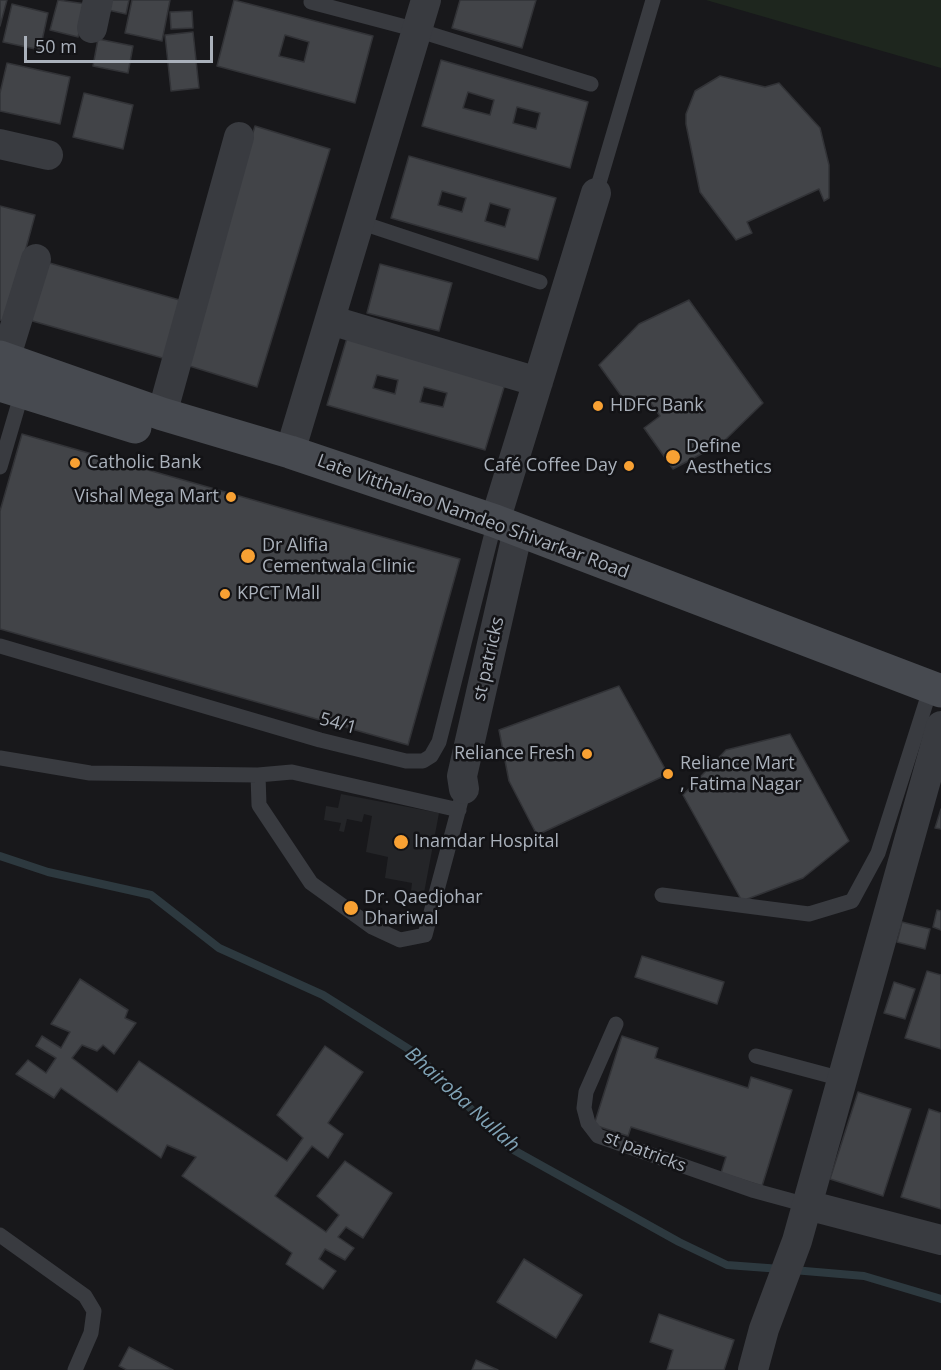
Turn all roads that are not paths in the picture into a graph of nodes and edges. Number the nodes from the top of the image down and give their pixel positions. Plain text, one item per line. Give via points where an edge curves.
1 (426, 0) edge
2 (653, 0) edge
3 (311, 2) dead end
4 (417, 30) junction
5 (591, 84) dead end
6 (239, 137) dead end
7 (0, 144) edge
8 (48, 155) dead end
9 (596, 193) joint
10 (359, 222) junction
11 (36, 260) dead end
12 (540, 282) dead end
13 (330, 320) junction
14 (11, 372) edge
15 (538, 382) junction
16 (162, 414) junction
17 (290, 452) junction
18 (0, 467) edge
19 (505, 536) junction
20 (0, 646) edge
21 (936, 702) edge
22 (0, 758) edge
23 (258, 775) junction
24 (462, 800) junction
25 (662, 895) dead end
26 (616, 1024) dead end
27 (756, 1056) dead end
28 (842, 1079) junction
29 (807, 1205) junction
30 (0, 1235) edge
31 (941, 1240) edge
32 (75, 1370) edge
33 (753, 1370) edge

1 - 4 street
2 - 9 lane
3 - 4 lane
4 - 5 lane
4 - 10 street
6 - 16 street
7 - 8 street
9 - 15 street, st patricks
10 - 12 lane
10 - 13 street
11 - 14 street
13 - 15 street
13 - 17 street
14 - 16 main road, Late Vitthalrao Namdeo Shivarkar Road
14 - 18 lane
14 - 19 main road, Late Vitthalrao Namdeo Shivarkar Road
15 - 19 street, st patricks
16 - 17 main road, Late Vitthalrao Namdeo Shivarkar Road
17 - 19 main road, Late Vitthalrao Namdeo Shivarkar Road
19 - 20 lane, 54/1 via 439,742 423,761 405,762 320,740
19 - 21 main road, Late Vitthalrao Namdeo Shivarkar Road
19 - 24 street, st patricks via 462,776
21 - 25 lane via 878,853 852,901 809,914
21 - 28 street
22 - 23 lane via 90,773
23 - 24 lane via 292,772
23 - 24 lane via 260,806 311,883 372,927 400,940 425,935
26 - 29 lane, st patricks via 586,1092 584,1108 588,1123 598,1136
27 - 28 lane
28 - 29 street
29 - 31 street
29 - 33 street
30 - 32 lane via 85,1296 94,1311 91,1334

